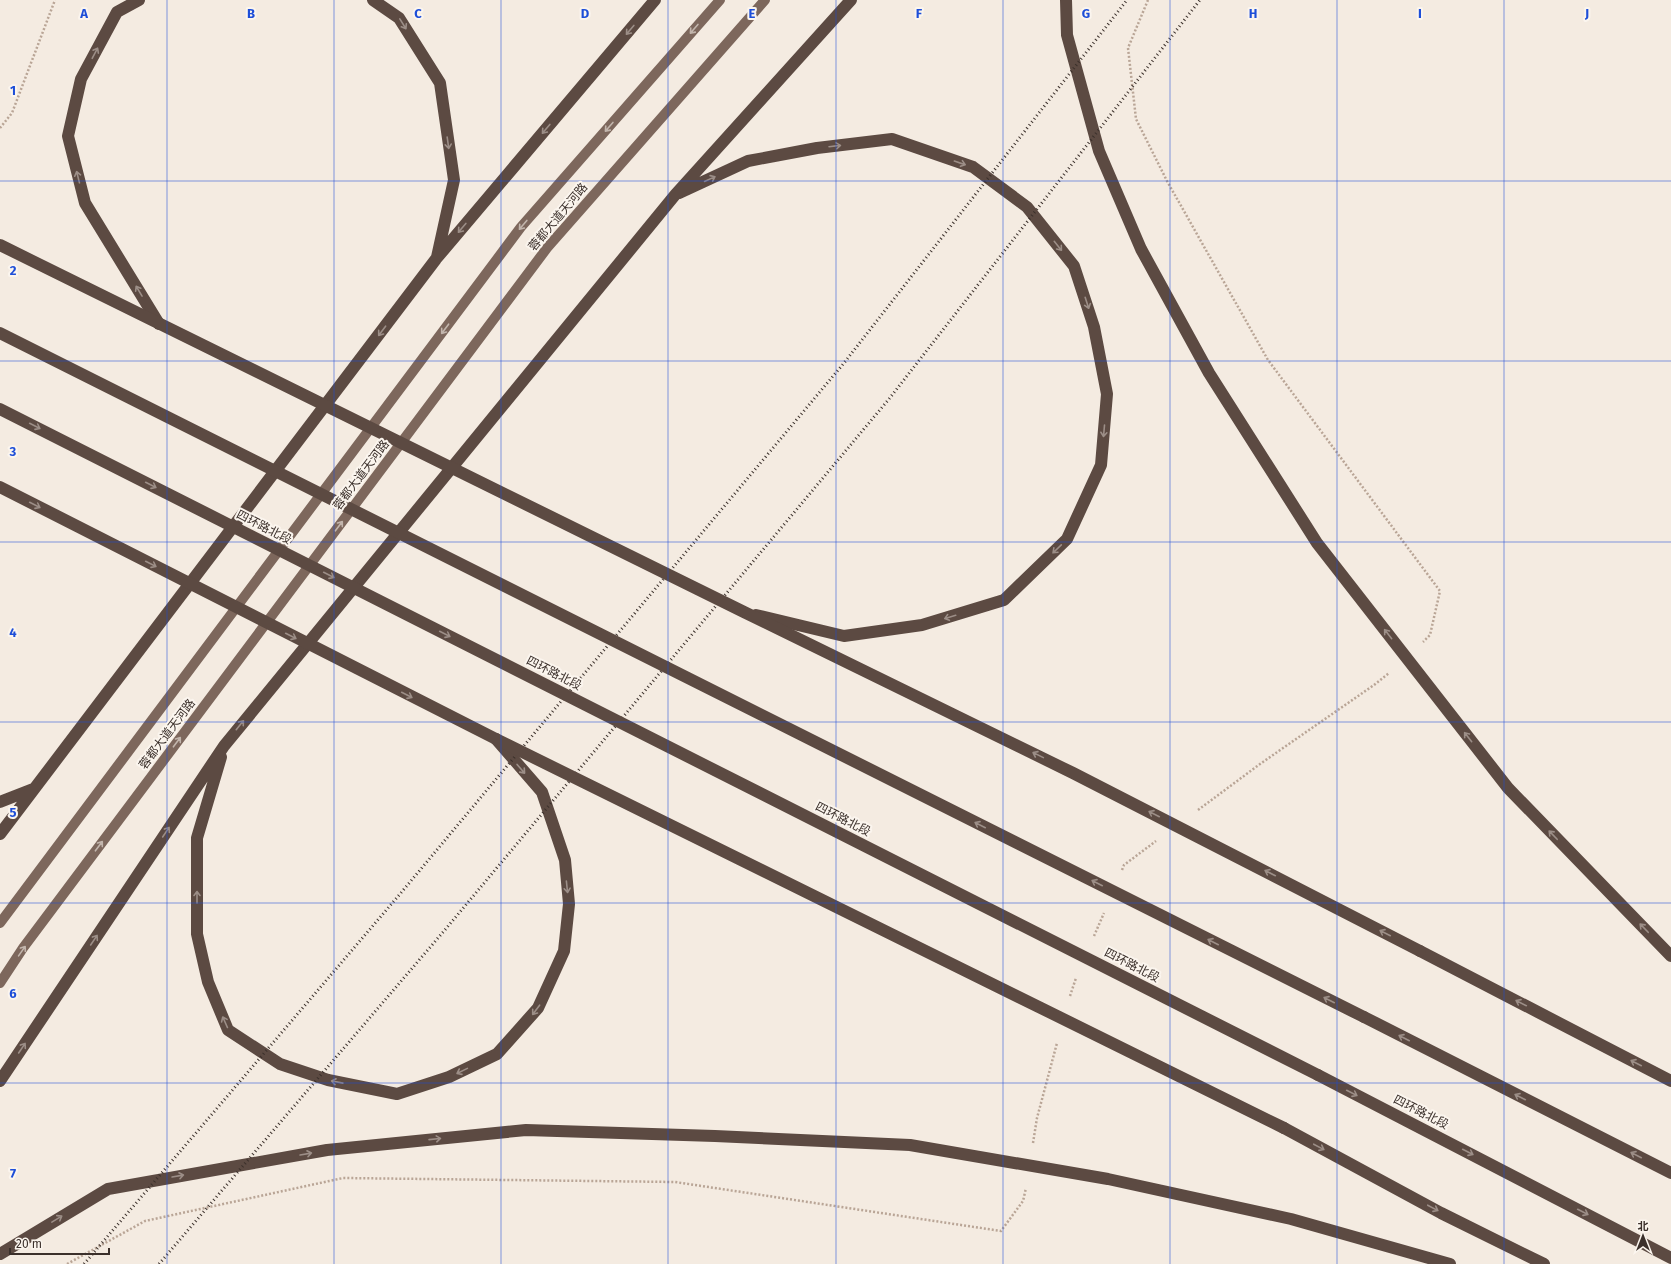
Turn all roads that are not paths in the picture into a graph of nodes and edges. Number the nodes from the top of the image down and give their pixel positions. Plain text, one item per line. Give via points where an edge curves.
1 (139, 0) edge
2 (373, 0) edge
3 (655, 0) edge
4 (720, 0) edge
5 (765, 0) edge
6 (851, 0) edge
7 (1066, 0) edge
8 (674, 195) junction
9 (0, 244) edge
10 (436, 259) junction
11 (159, 324) junction
12 (0, 333) edge
13 (0, 409) edge
14 (0, 488) edge
15 (744, 612) junction
16 (496, 740) junction
17 (224, 746) junction
18 (33, 789) junction
19 (0, 802) edge
20 (0, 834) edge
21 (0, 923) edge
22 (1671, 956) edge
23 (0, 983) edge
24 (0, 1081) edge
25 (1671, 1081) edge
26 (1671, 1173) edge
27 (0, 1254) edge
28 (1671, 1258) edge
29 (1450, 1264) edge
30 (1544, 1264) edge

11 -> 1 highway via 85,203 68,136 81,80 117,12
2 -> 10 highway via 399,18 440,83 454,180
3 -> 10 highway
4 -> 21 main road, 蓉都大道天河路 via 521,227
23 -> 5 main road, 蓉都大道天河路 via 23,948 547,248
6 - 8 highway
22 -> 7 highway via 1508,788 1317,543 1213,380 1141,249 1099,151 1067,35
8 -> 15 highway, bridge via 748,161 817,148 892,139 972,167 1027,207 1074,266 1094,327 1107,394 1101,465 1067,539 1004,600 922,625 844,636
17 -> 8 highway
9 - 11 highway, bridge
10 -> 18 highway
11 - 15 highway, bridge
26 -> 12 highway, bridge
13 -> 28 highway, 四环路北段, bridge via 1318,1075
14 -> 16 highway, bridge
25 -> 15 highway, bridge via 1073,772
16 -> 17 highway via 542,792 564,860 569,904 564,951 538,1008 497,1054 449,1077 398,1094 328,1080 280,1064 228,1030 208,982 197,934 197,838
16 -> 30 highway, bridge via 1284,1128
24 -> 17 highway
18 - 19 highway
18 - 20 highway
27 -> 29 highway via 108,1189 327,1150 526,1130 910,1145 1108,1179 1292,1219

